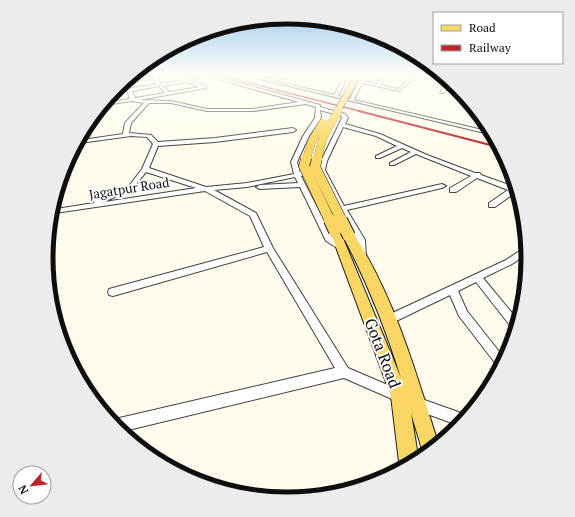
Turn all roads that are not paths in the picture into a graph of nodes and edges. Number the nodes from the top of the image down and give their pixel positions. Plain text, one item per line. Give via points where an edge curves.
1 (132, 98) joint
2 (293, 98) edge
3 (339, 98) edge
4 (345, 98) edge
5 (345, 98) edge
6 (352, 100) joint
7 (112, 102) edge
8 (148, 102) junction
9 (311, 103) junction
10 (318, 108) junction
11 (342, 125) junction
12 (294, 130) dead end
13 (484, 131) edge
14 (126, 135) junction
15 (84, 142) edge
16 (156, 144) junction
17 (402, 146) junction
18 (416, 152) junction
19 (378, 158) dead end
20 (392, 164) dead end
21 (145, 169) junction
22 (322, 170) junction
23 (478, 174) junction
24 (298, 176) junction
25 (247, 185) junction
26 (303, 185) junction
27 (442, 186) dead end
28 (511, 187) edge
29 (206, 189) junction
30 (453, 190) dead end
31 (512, 191) edge
32 (492, 205) dead end
33 (85, 207) junction
34 (342, 208) junction
35 (58, 211) edge
36 (345, 242) junction
37 (269, 248) junction
38 (522, 253) edge
39 (362, 259) junction
40 (477, 277) junction
41 (452, 289) junction
42 (113, 292) dead end
43 (388, 320) junction
44 (513, 322) edge
45 (499, 360) edge
46 (344, 372) junction
47 (400, 396) junction
48 (418, 404) junction
49 (458, 419) edge
50 (122, 424) edge
51 (429, 445) edge
52 (409, 459) edge

1 - 7 street
1 - 8 street
2 - 9 street
3 - 36 main road, bridge via 312,141 304,166 335,231
4 - 6 street
5 - 36 main road, bridge via 323,138 315,167
6 - 13 street
8 - 9 street via 172,102 207,110 232,111
8 - 14 street via 128,123
9 - 10 street
10 - 11 street via 343,115 345,118
10 - 24 street via 318,118 294,162
11 - 17 street via 378,135
11 - 22 street
12 - 16 street
14 - 15 street
14 - 16 street via 149,136
16 - 21 street
17 - 18 street
17 - 19 street
18 - 20 street
18 - 23 street
21 - 29 street
21 - 33 street via 130,187
22 - 24 street
22 - 34 street
23 - 28 street
23 - 30 street
24 - 25 street
24 - 26 street
25 - 26 street
25 - 29 street, Jagatpur Road
26 - 36 street via 329,239
27 - 34 street
29 - 33 street, Jagatpur Road
29 - 37 street via 253,215
31 - 32 street
33 - 35 street, Jagatpur Road
34 - 39 street via 361,240
36 - 39 main road, Gota Road
36 - 47 main road, Gota Road
37 - 42 street
37 - 46 street
38 - 40 street via 509,262
39 - 43 main road, Gota Road
40 - 41 street
40 - 44 street
41 - 43 street
41 - 45 street via 463,313
43 - 48 main road, Gota Road
46 - 47 street
46 - 50 street
47 - 48 street
47 - 52 main road, Gota Road
48 - 49 street
48 - 51 main road, Gota Road

